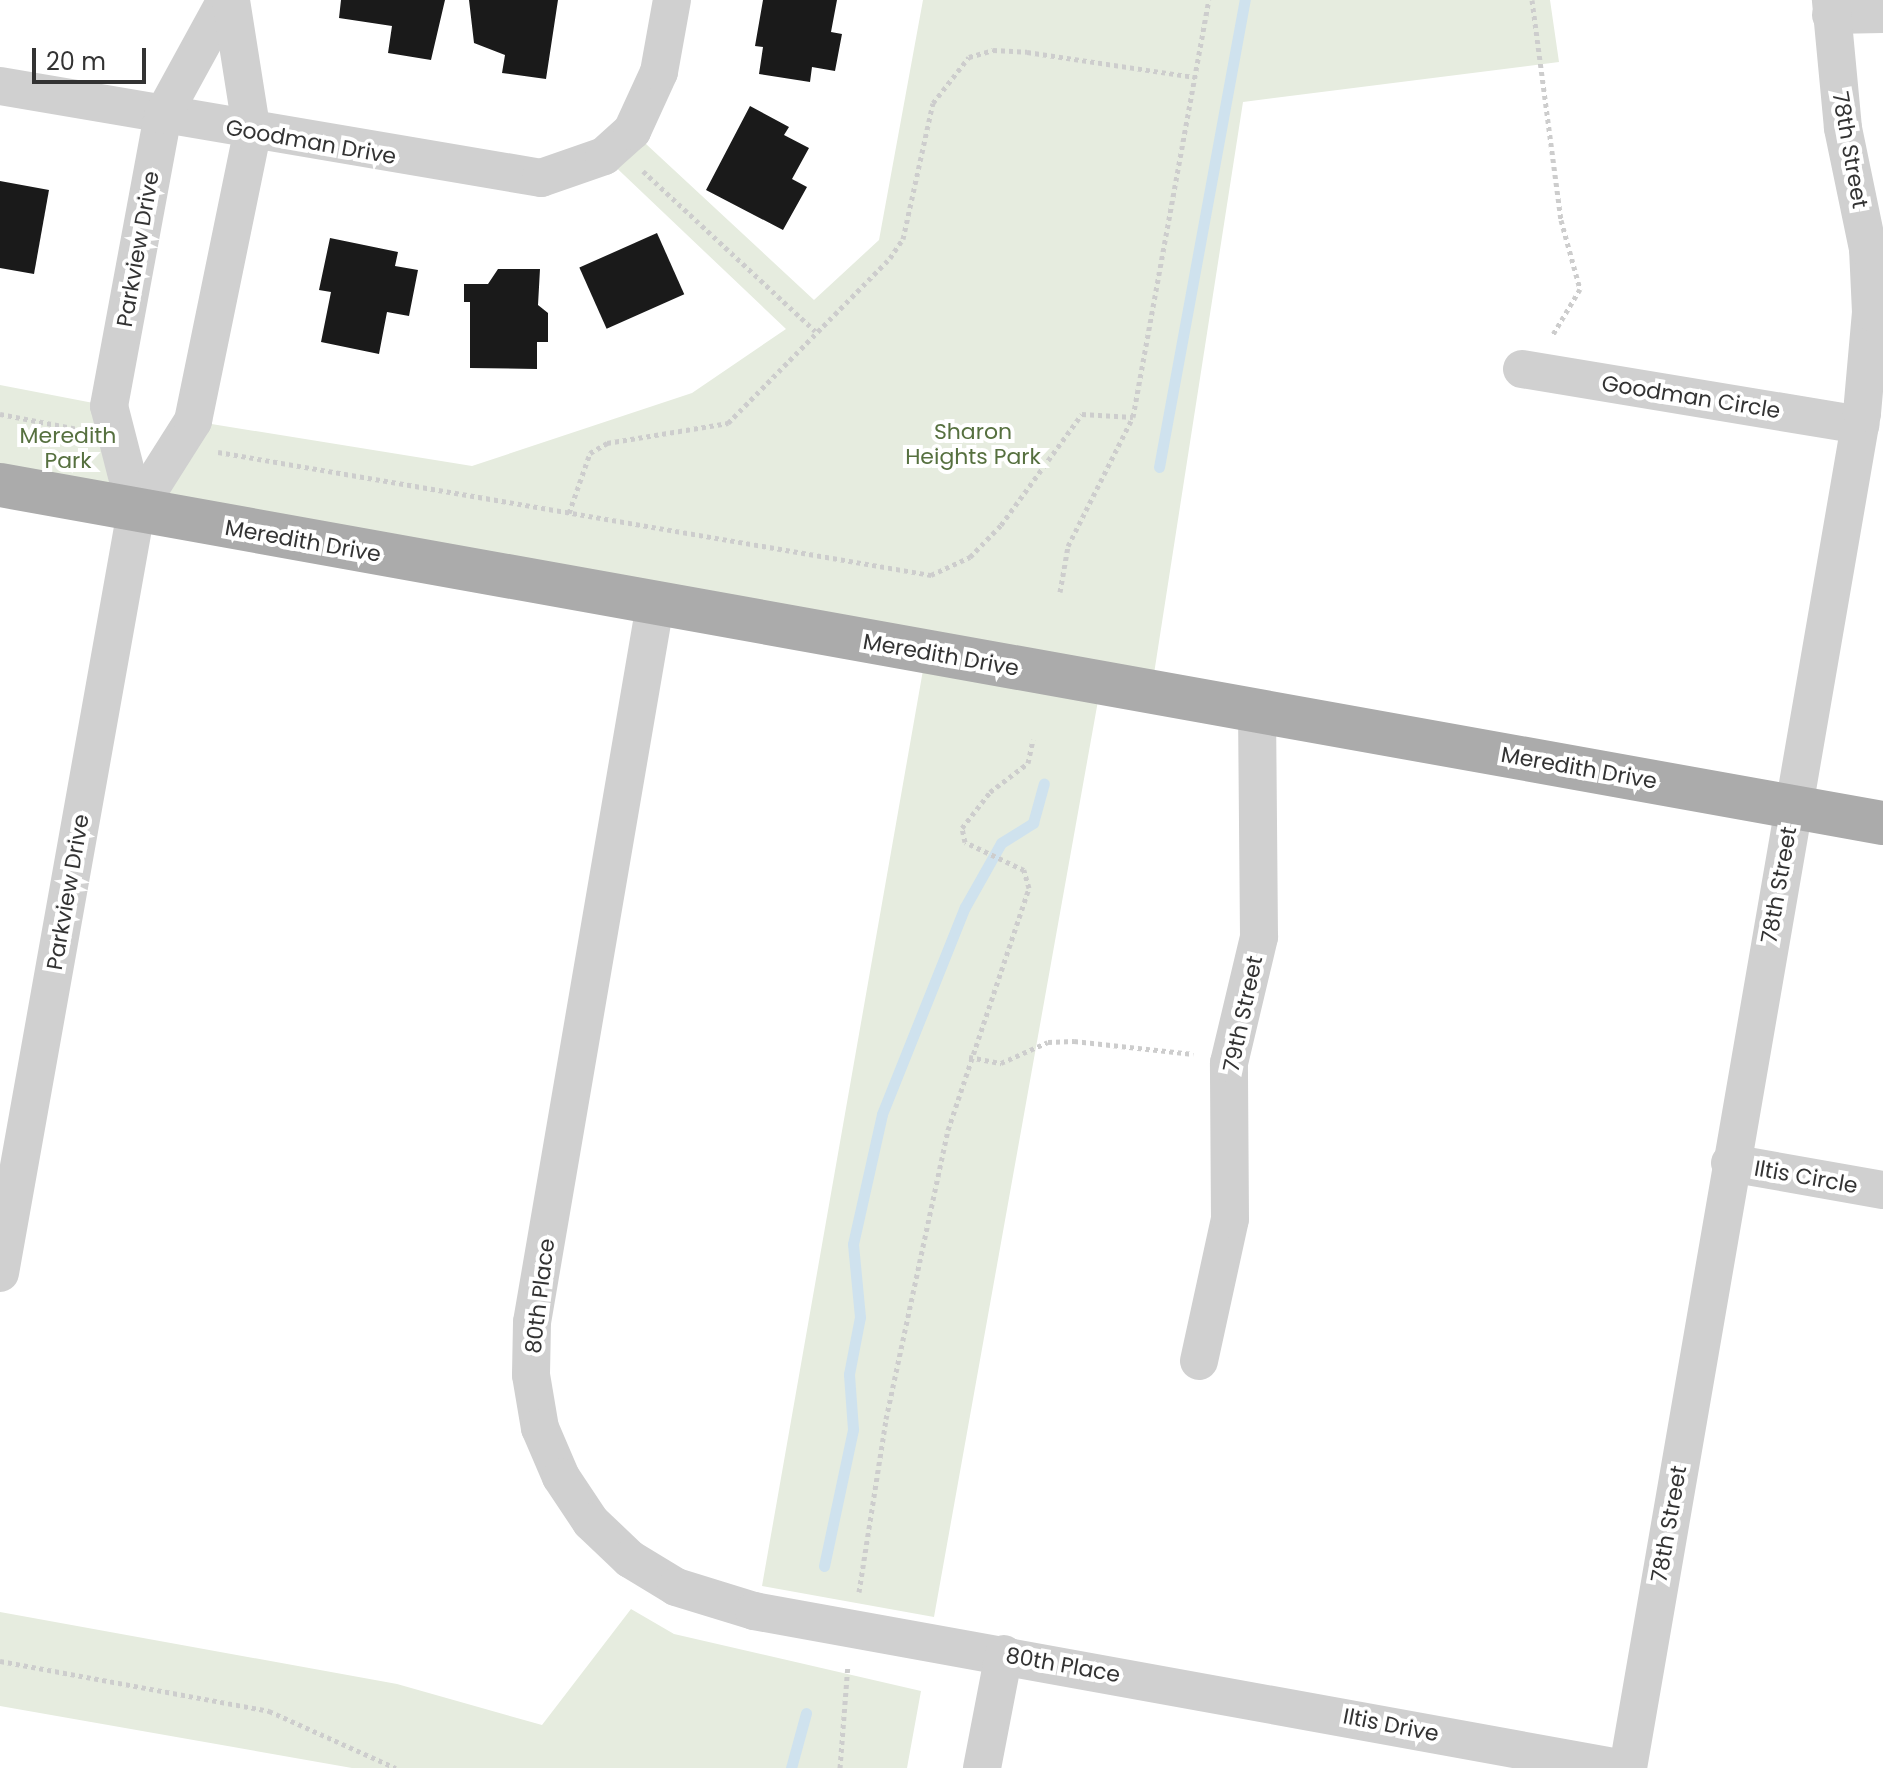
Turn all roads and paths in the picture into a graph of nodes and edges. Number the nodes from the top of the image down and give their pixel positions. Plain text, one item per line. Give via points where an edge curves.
1 (229, 0) edge
2 (672, 0) edge
3 (1209, 0) edge
4 (1532, 0) edge
5 (1831, 8) edge
6 (1883, 14) edge
7 (1195, 77) junction
8 (0, 86) edge
9 (163, 115) junction
10 (252, 133) junction
11 (616, 146) junction
12 (815, 331) junction
13 (1522, 369) joint
14 (0, 414) edge
15 (1133, 417) junction
16 (1860, 425) junction
17 (117, 435) junction
18 (177, 447) junction
19 (0, 485) edge
20 (136, 511) junction
21 (569, 513) junction
22 (1060, 592) dead end
23 (655, 605) junction
24 (1257, 711) junction
25 (1033, 740) dead end
26 (1793, 807) junction
27 (1883, 823) edge
28 (969, 1057) junction
29 (1230, 1060) junction
30 (1730, 1163) junction
31 (1883, 1190) edge
32 (0, 1273) edge
33 (1199, 1361) dead end
34 (854, 1628) junction
35 (1004, 1654) junction
36 (0, 1661) edge
37 (1162, 1682) joint
38 (396, 1768) edge
39 (840, 1768) edge
40 (982, 1768) edge
41 (1619, 1768) edge
42 (1628, 1768) edge

1 - 9 street, Parkview Drive
1 - 10 street, Parkview Drive
2 - 11 street via 649,104
3 - 7 path
4 - 13 path via 1561,220 1580,289 1566,319
5 - 6 street
5 - 16 street, 78th Street via 1843,128 1868,249 1871,312
7 - 12 path via 1027,52 993,50 969,57 933,103 903,239
7 - 15 path
8 - 9 street, Goodman Drive
9 - 10 street, Goodman Drive
9 - 17 street, Parkview Drive via 109,406
10 - 11 street, Goodman Drive via 541,178 575,171
10 - 18 street, Parkview Drive via 193,421
11 - 12 path
12 - 21 path via 728,423 607,443 590,453
13 - 16 street, Goodman Circle
14 - 17 path
15 - 21 path via 1082,414 1001,525 970,557 931,575
15 - 22 path via 1068,546
16 - 26 street, 78th Street
17 - 20 street, Parkview Drive
18 - 20 street, Parkview Drive
18 - 21 path
19 - 20 main road, Meredith Drive
20 - 23 main road, Meredith Drive
20 - 32 street, Parkview Drive
23 - 24 main road, Meredith Drive
23 - 34 street, 80th Place via 532,1322 531,1375 540,1428 561,1477 584,1511 630,1559 676,1587 754,1611
24 - 26 main road, Meredith Drive
24 - 29 street, 79th Street via 1259,937
25 - 28 path via 1028,763 990,792 962,828 965,842 1024,870 1029,888
26 - 27 main road, Meredith Drive
26 - 30 street, 78th Street
28 - 29 path via 1001,1063 1048,1042 1074,1041
28 - 34 path via 886,1419
29 - 33 street, 79th Street via 1230,1219
30 - 31 street, Iltis Circle
30 - 42 street, 78th Street
34 - 35 street, 80th Place
34 - 39 path
35 - 37 street, 80th Place
35 - 40 street
36 - 38 path via 258,1707
37 - 41 street, Iltis Drive

